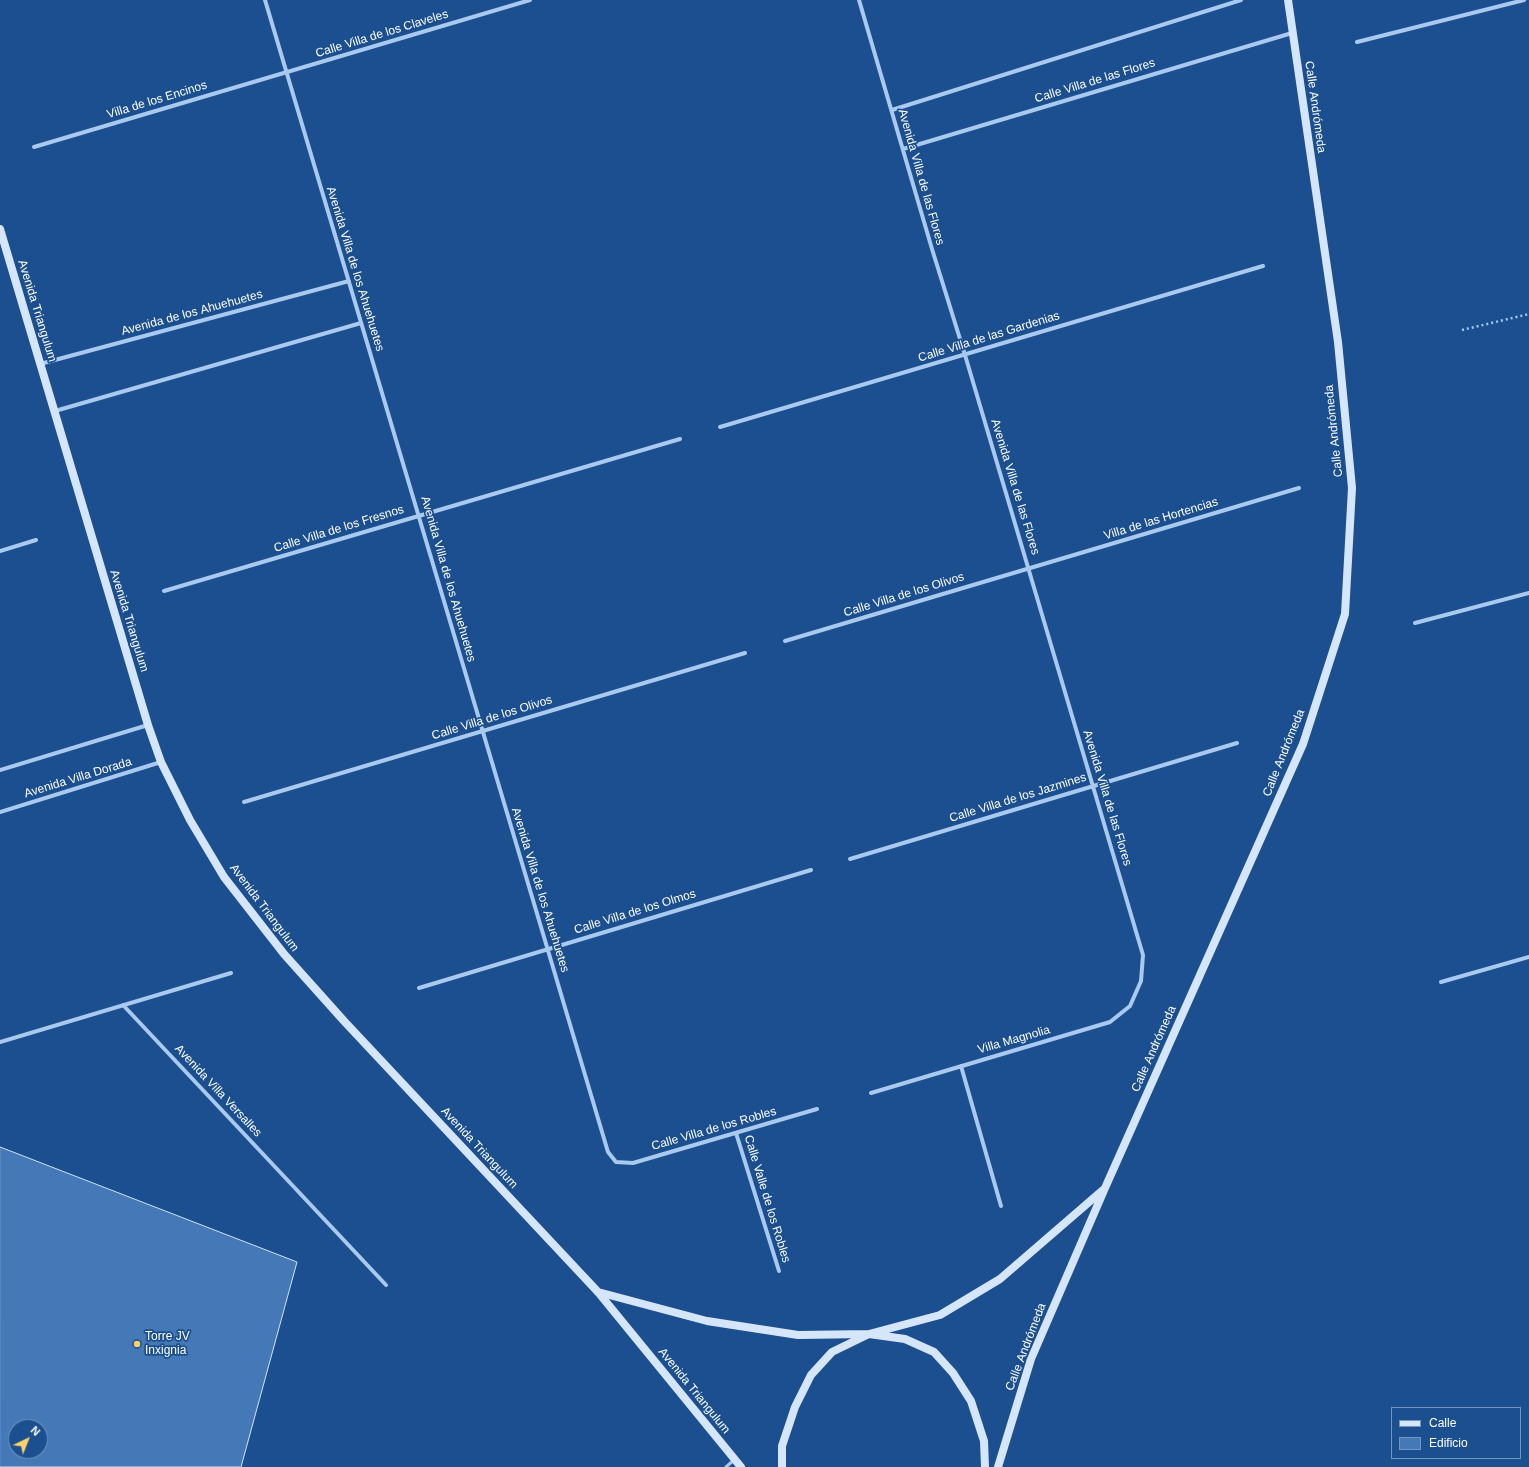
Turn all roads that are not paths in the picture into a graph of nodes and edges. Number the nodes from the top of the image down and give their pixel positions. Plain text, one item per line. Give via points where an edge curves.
1 (265, 0) edge
2 (530, 0) edge
3 (859, 0) edge
4 (1241, 0) edge
5 (1288, 0) edge
6 (1524, 0) edge
7 (1292, 33) junction
8 (1357, 42) dead end
9 (286, 73) junction
10 (892, 110) junction
11 (34, 147) dead end
12 (903, 149) junction
13 (0, 229) edge
14 (1264, 266) dead end
15 (349, 281) junction
16 (361, 323) junction
17 (964, 355) junction
18 (40, 364) junction
19 (54, 412) junction
20 (720, 427) dead end
21 (680, 439) dead end
22 (1299, 488) dead end
23 (418, 516) junction
24 (36, 540) dead end
25 (0, 551) edge
26 (1028, 569) junction
27 (164, 591) dead end
28 (1529, 593) edge
29 (1414, 623) dead end
30 (785, 641) dead end
31 (745, 653) dead end
32 (148, 725) junction
33 (482, 731) junction
34 (1237, 743) dead end
35 (161, 762) junction
36 (0, 770) edge
37 (1093, 786) junction
38 (244, 802) dead end
39 (0, 812) edge
40 (850, 859) dead end
41 (811, 870) dead end
42 (547, 949) junction
43 (1529, 957) edge
44 (231, 972) dead end
45 (1142, 981) joint
46 (1441, 982) dead end
47 (420, 988) dead end
48 (123, 1005) junction
49 (0, 1042) edge
50 (961, 1066) junction
51 (872, 1093) dead end
52 (817, 1109) dead end
53 (736, 1132) junction
54 (616, 1162) joint
55 (1105, 1188) junction
56 (1001, 1206) dead end
57 (779, 1271) dead end
58 (386, 1285) dead end
59 (598, 1292) junction
60 (869, 1334) junction
61 (734, 1460) junction
62 (726, 1467) edge
63 (741, 1467) edge
64 (782, 1467) edge
65 (985, 1467) edge
66 (998, 1467) edge

1 - 9 street, Avenida Villa de los Ahuehuetes
2 - 9 street, Calle Villa de los Claveles
3 - 10 street, Avenida Villa de las Flores
4 - 10 street
5 - 7 main road, Calle Andrómeda
6 - 8 street
7 - 12 street, Calle Villa de las Flores
7 - 55 main road, Calle Andrómeda via 1338,342 1352,488 1345,614 1303,744
9 - 11 street, Villa de los Encinos
9 - 15 street, Avenida Villa de los Ahuehuetes
10 - 12 street, Avenida Villa de las Flores
12 - 17 street, Avenida Villa de las Flores
13 - 18 main road, Avenida Triangulum
14 - 17 street, Calle Villa de las Gardenias
15 - 16 street, Avenida Villa de los Ahuehuetes
15 - 18 street, Avenida de los Ahuehuetes
16 - 19 street
16 - 23 street, Avenida Villa de los Ahuehuetes
17 - 20 street, Calle Villa de las Gardenias
17 - 26 street, Avenida Villa de las Flores
18 - 19 main road, Avenida Triangulum
19 - 32 main road, Avenida Triangulum
21 - 23 street, Calle Villa de los Fresnos
22 - 26 street, Villa de las Hortencias
23 - 27 street, Calle Villa de los Fresnos
23 - 33 street, Avenida Villa de los Ahuehuetes
24 - 25 street
26 - 30 street, Calle Villa de los Olivos
26 - 37 street, Avenida Villa de las Flores
28 - 29 street
31 - 33 street, Calle Villa de los Olivos
32 - 35 main road, Avenida Triangulum
32 - 36 street
33 - 38 street, Calle Villa de los Olivos
33 - 42 street, Avenida Villa de los Ahuehuetes
34 - 37 street, Calle Villa de los Jazmines
35 - 39 street, Avenida Villa Dorada
35 - 59 main road, Avenida Triangulum via 190,820 224,877 284,954
37 - 40 street, Calle Villa de los Jazmines
37 - 45 street, Avenida Villa de las Flores via 1143,954
41 - 42 street, Calle Villa de los Olmos
42 - 47 street, Calle Villa de los Olmos
42 - 54 street, Avenida Villa de los Ahuehuetes via 608,1152
43 - 46 street
44 - 48 street
45 - 50 street, Villa Magnolia via 1130,1006 1110,1022
48 - 49 street
48 - 58 street, Avenida Villa Versalles
50 - 51 street, Villa Magnolia
50 - 56 street
52 - 53 street, Calle Villa de los Robles
53 - 54 street, Calle Villa de los Robles via 633,1163
53 - 57 street, Calle Valle de los Robles
55 - 60 main road via 1000,1279 940,1315
55 - 66 main road, Calle Andrómeda via 1032,1360
59 - 60 main road via 714,1323 798,1335
59 - 61 main road, Avenida Triangulum
60 - 64 main road via 832,1352 811,1374 795,1407 782,1446
60 - 65 main road via 905,1339 934,1352 953,1373 971,1401 984,1441
61 - 62 lane
61 - 63 main road, Avenida Triangulum

